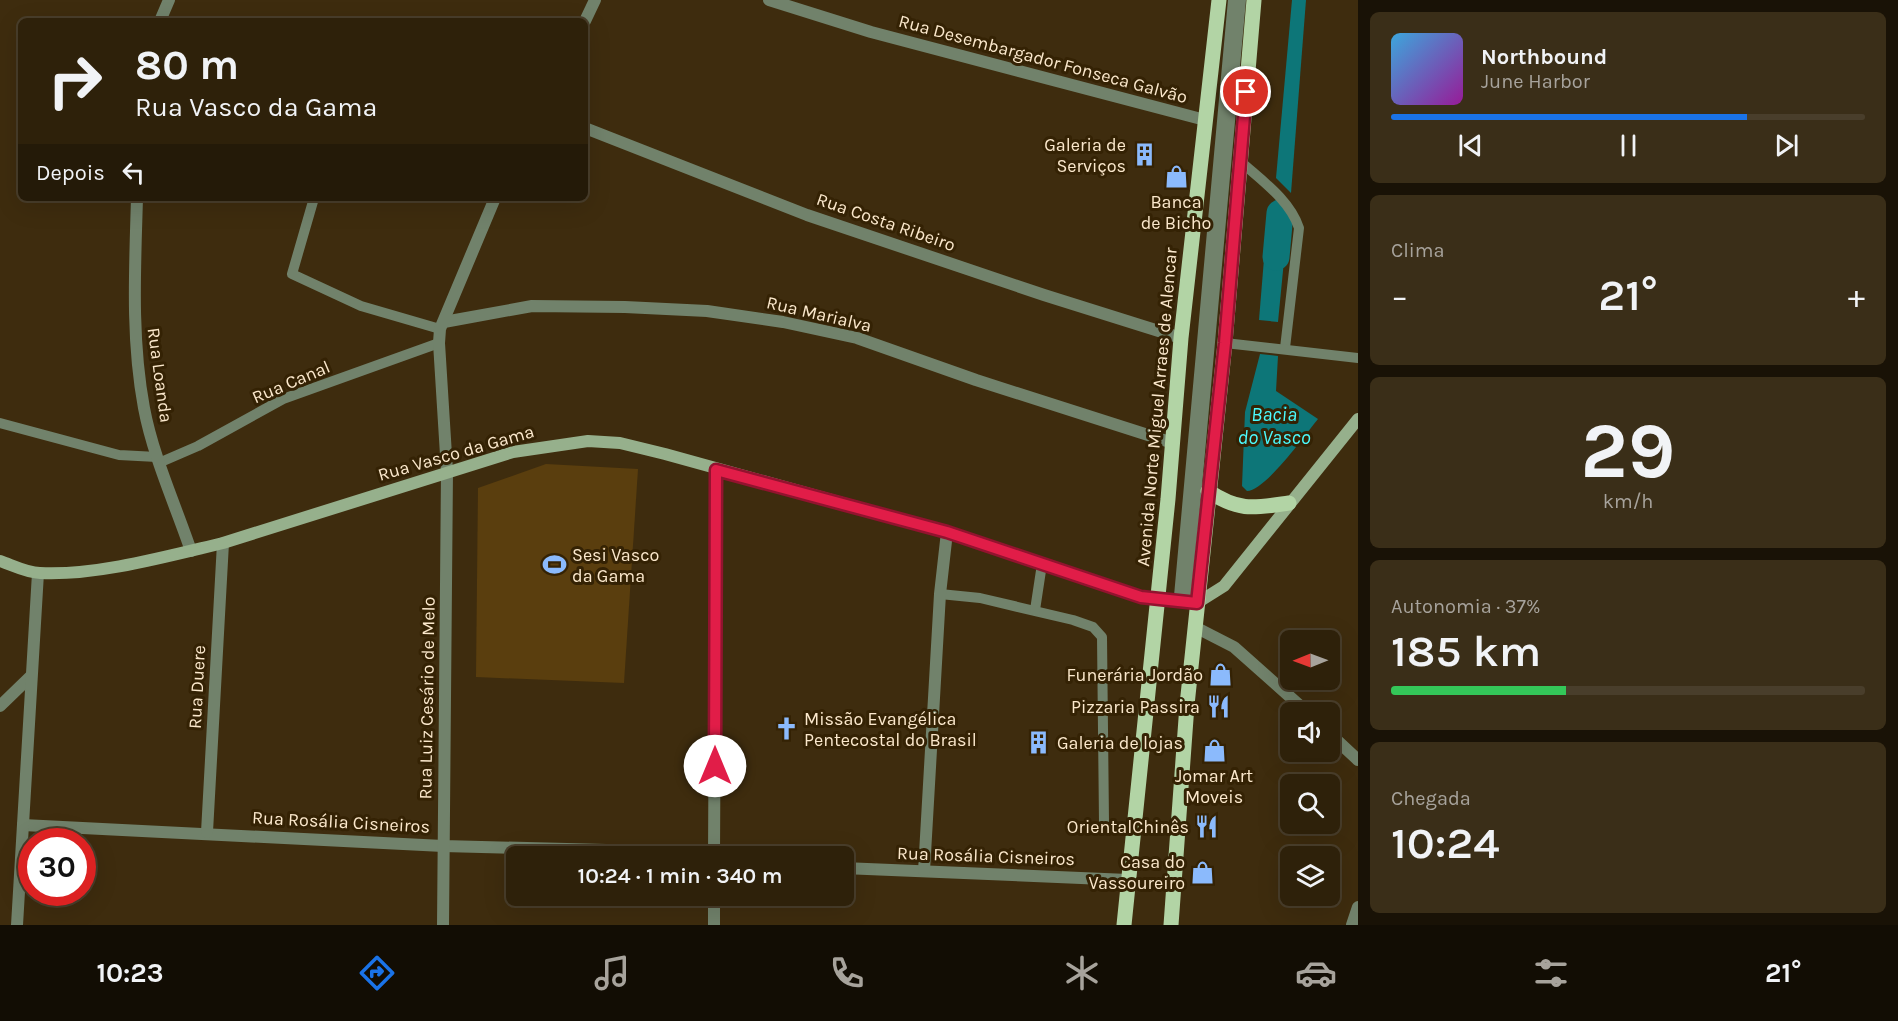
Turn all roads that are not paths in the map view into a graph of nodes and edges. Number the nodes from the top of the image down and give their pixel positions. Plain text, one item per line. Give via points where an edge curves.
1 (169, 0) edge
2 (595, 0) edge
3 (769, 0) edge
4 (1219, 0) edge
5 (1234, 0) edge
6 (1240, 0) edge
7 (1254, 0) edge
8 (161, 18) edge
9 (586, 18) edge
10 (1205, 120) junction
11 (588, 129) edge
12 (1240, 161) junction
13 (137, 201) edge
14 (313, 201) edge
15 (494, 201) edge
16 (442, 326) junction
17 (1181, 338) junction
18 (439, 343) junction
19 (1225, 343) junction
20 (1285, 348) junction
21 (1358, 358) edge
22 (1358, 419) edge
23 (0, 423) edge
24 (1173, 443) junction
25 (159, 459) junction
26 (716, 470) junction
27 (447, 471) junction
28 (1208, 491) junction
29 (1289, 503) junction
30 (947, 532) junction
31 (223, 543) junction
32 (191, 550) junction
33 (0, 561) edge
34 (1042, 564) junction
35 (38, 573) junction
36 (940, 594) junction
37 (1158, 601) junction
38 (1197, 603) junction
39 (1035, 610) junction
40 (1195, 627) junction
41 (31, 676) junction
42 (1296, 702) edge
43 (0, 706) edge
44 (1340, 743) edge
45 (1358, 760) edge
46 (1104, 822) dead end
47 (23, 825) junction
48 (207, 832) junction
49 (443, 846) junction
50 (714, 846) edge
51 (506, 848) edge
52 (854, 868) edge
53 (924, 871) junction
54 (1128, 880) junction
55 (714, 906) edge
56 (1358, 907) edge
57 (17, 925) edge
58 (442, 925) edge
59 (714, 925) edge
60 (1124, 925) edge
61 (1171, 925) edge
62 (1352, 925) edge

1 - 8 street
2 - 9 street
3 - 10 street, Rua Desembargador Fonseca Galvão via 871,32
4 - 10 main road, Avenida Norte Miguel Arraes de Alencar
5 - 6 street via 1180,596 1186,596
7 - 12 main road
10 - 17 main road, Avenida Norte Miguel Arraes de Alencar
11 - 17 street, Rua Costa Ribeiro via 807,215
12 - 19 main road
12 - 20 lane via 1288,206 1299,228
13 - 25 street, Rua Loanda via 134,325 144,408
14 - 16 lane via 292,274 361,306
15 - 16 street, Rua Luiz Cesário de Melo
16 - 18 street, Rua Luiz Cesário de Melo
16 - 24 street, Rua Marialva via 532,306 707,310 783,322 857,338
17 - 24 main road, Avenida Norte Miguel Arraes de Alencar
18 - 25 lane, Rua Canal via 283,399 198,446
18 - 27 street, Rua Luiz Cesário de Melo
19 - 20 lane
19 - 28 main road
20 - 21 lane
22 - 29 main road
23 - 25 lane via 119,455
24 - 37 main road, Avenida Norte Miguel Arraes de Alencar
25 - 32 street, Rua Loanda
26 - 27 main road, Rua Vasco da Gama via 620,443 588,441 513,452
26 - 30 main road, Rua Vasco da Gama
26 - 50 street
27 - 31 main road, Rua Vasco da Gama
27 - 49 street, Rua Luiz Cesário de Melo
28 - 29 main road via 1224,502 1245,508
28 - 38 main road
29 - 38 main road via 1224,586
30 - 34 main road, Rua Vasco da Gama
30 - 36 street
31 - 32 main road, Rua Vasco da Gama
31 - 48 street, Rua Duere
32 - 35 main road, Rua Vasco da Gama via 101,569
33 - 35 main road, Rua Vasco da Gama
34 - 37 main road, Rua Vasco da Gama
34 - 39 lane
35 - 41 street
36 - 39 lane
36 - 53 street
37 - 38 main road, Rua Vasco da Gama
37 - 54 main road, Avenida Norte Miguel Arraes de Alencar
38 - 40 main road
39 - 46 lane via 1084,623 1102,637
40 - 42 street via 1234,647
40 - 61 main road
41 - 43 street
41 - 47 street
44 - 45 street
47 - 48 street, Rua Rosália Cisneiros
47 - 57 street
48 - 49 street, Rua Rosália Cisneiros
49 - 51 street, Rua Rosália Cisneiros
49 - 58 street, Rua Luiz Cesário de Melo
52 - 53 street, Rua Rosália Cisneiros
53 - 54 street, Rua Rosália Cisneiros
54 - 60 main road, Avenida Norte Miguel Arraes de Alencar
55 - 59 street
56 - 62 street

